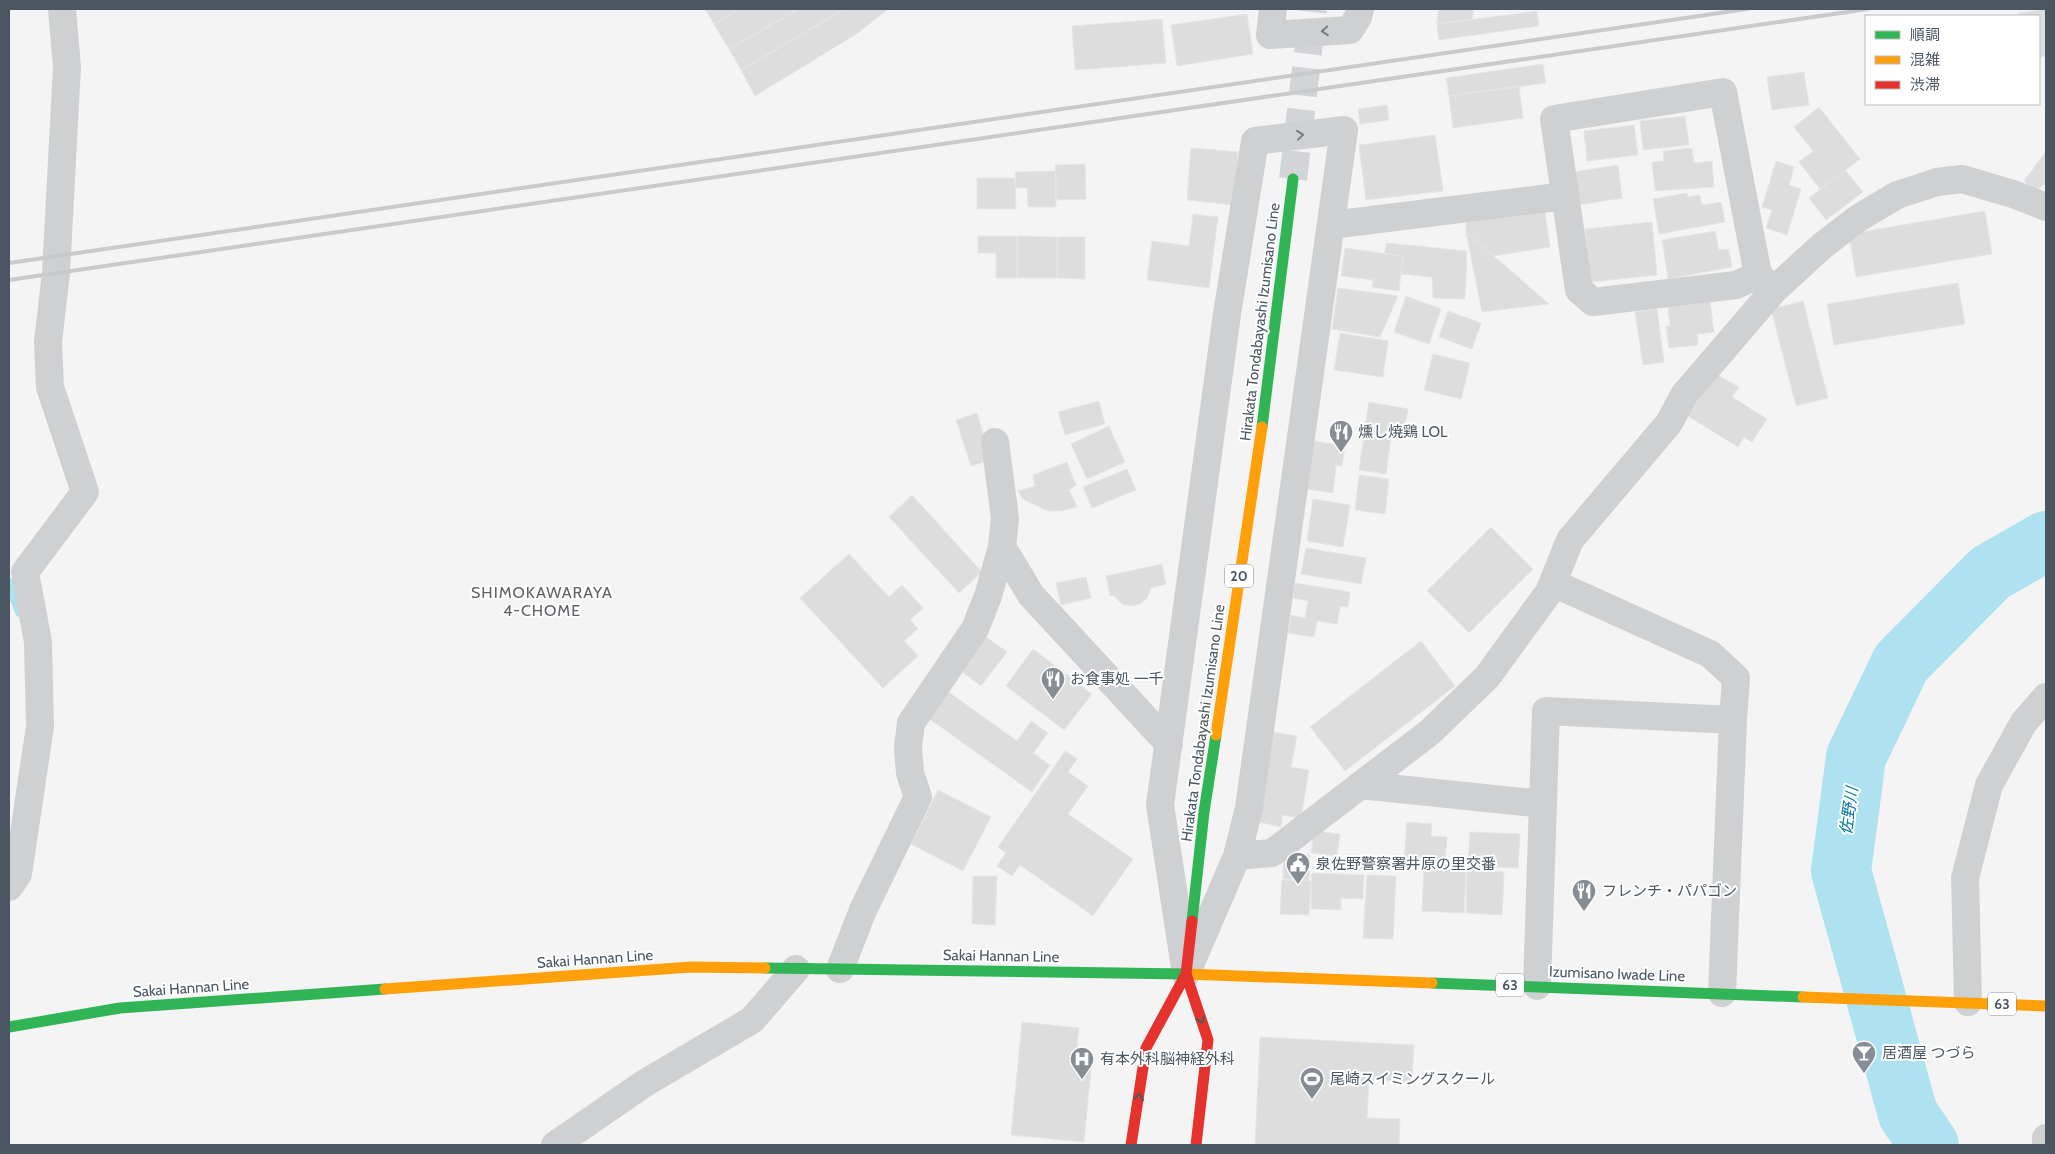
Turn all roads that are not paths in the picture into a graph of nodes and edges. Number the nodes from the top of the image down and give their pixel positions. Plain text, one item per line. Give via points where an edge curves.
1 (62, 9) edge
2 (1274, 9) edge
3 (1360, 9) edge
4 (1293, 179) tunnel mouth
5 (1565, 196) junction
6 (2046, 207) edge
7 (1331, 225) junction
8 (1766, 282) junction
9 (995, 442) dead end
10 (1002, 547) junction
11 (1553, 583) junction
12 (2046, 697) edge
13 (1733, 720) junction
14 (1169, 744) junction
15 (1360, 785) junction
16 (1543, 804) junction
17 (1237, 856) junction
18 (9, 888) edge
19 (796, 969) junction
20 (840, 969) junction
21 (1186, 974) junction
22 (1537, 986) junction
23 (1722, 993) junction
24 (1963, 1002) junction
25 (2046, 1006) edge
26 (9, 1027) edge
27 (2046, 1138) edge
28 (2046, 1143) edge
29 (555, 1145) edge
30 (1131, 1145) edge
31 (1196, 1145) edge

1 - 18 street via 67,67 56,273 48,342 50,388 85,492 25,572 38,642 40,726 18,874
3 -> 2 street via 1350,30 1270,35
4 - 21 main road, Hirakata Tondabayashi Izumisano Line / 20 via 1259,447 1204,812
5 - 7 street
5 - 8 street via 1580,290 1593,302
5 - 8 street via 1554,119 1723,92
6 - 8 street via 1962,178 1937,182 1897,195
14 -> 7 street via 1227,314 1255,141 1344,130
7 - 17 street via 1250,799
8 - 11 street via 1684,395 1669,423 1570,540
9 - 10 street via 1005,518
10 - 14 street via 1031,595
10 - 20 street via 975,629 911,723 908,747 910,772 918,797 863,910
11 - 13 street via 1710,654 1736,678
11 - 15 street via 1487,677 1430,732
12 - 24 street via 2024,722 1989,785 1965,878
13 - 16 street via 1546,710
13 - 23 street
14 - 21 street via 1160,805
15 - 16 street
15 - 17 street via 1272,852
16 - 22 street
17 - 21 street
19 - 20 main road, Sakai Hannan Line
19 - 26 main road, Sakai Hannan Line via 691,967 120,1008
19 - 29 street via 752,1020 645,1083
20 - 21 main road, Sakai Hannan Line
21 - 22 main road, Izumisano Iwade Line / 63
30 -> 21 main road via 1146,1048
21 -> 31 main road via 1208,1040
22 - 23 main road, Izumisano Iwade Line / 63
23 - 24 main road, Izumisano Iwade Line / 63
24 - 25 main road, Izumisano Iwade Line / 63
27 - 28 street

